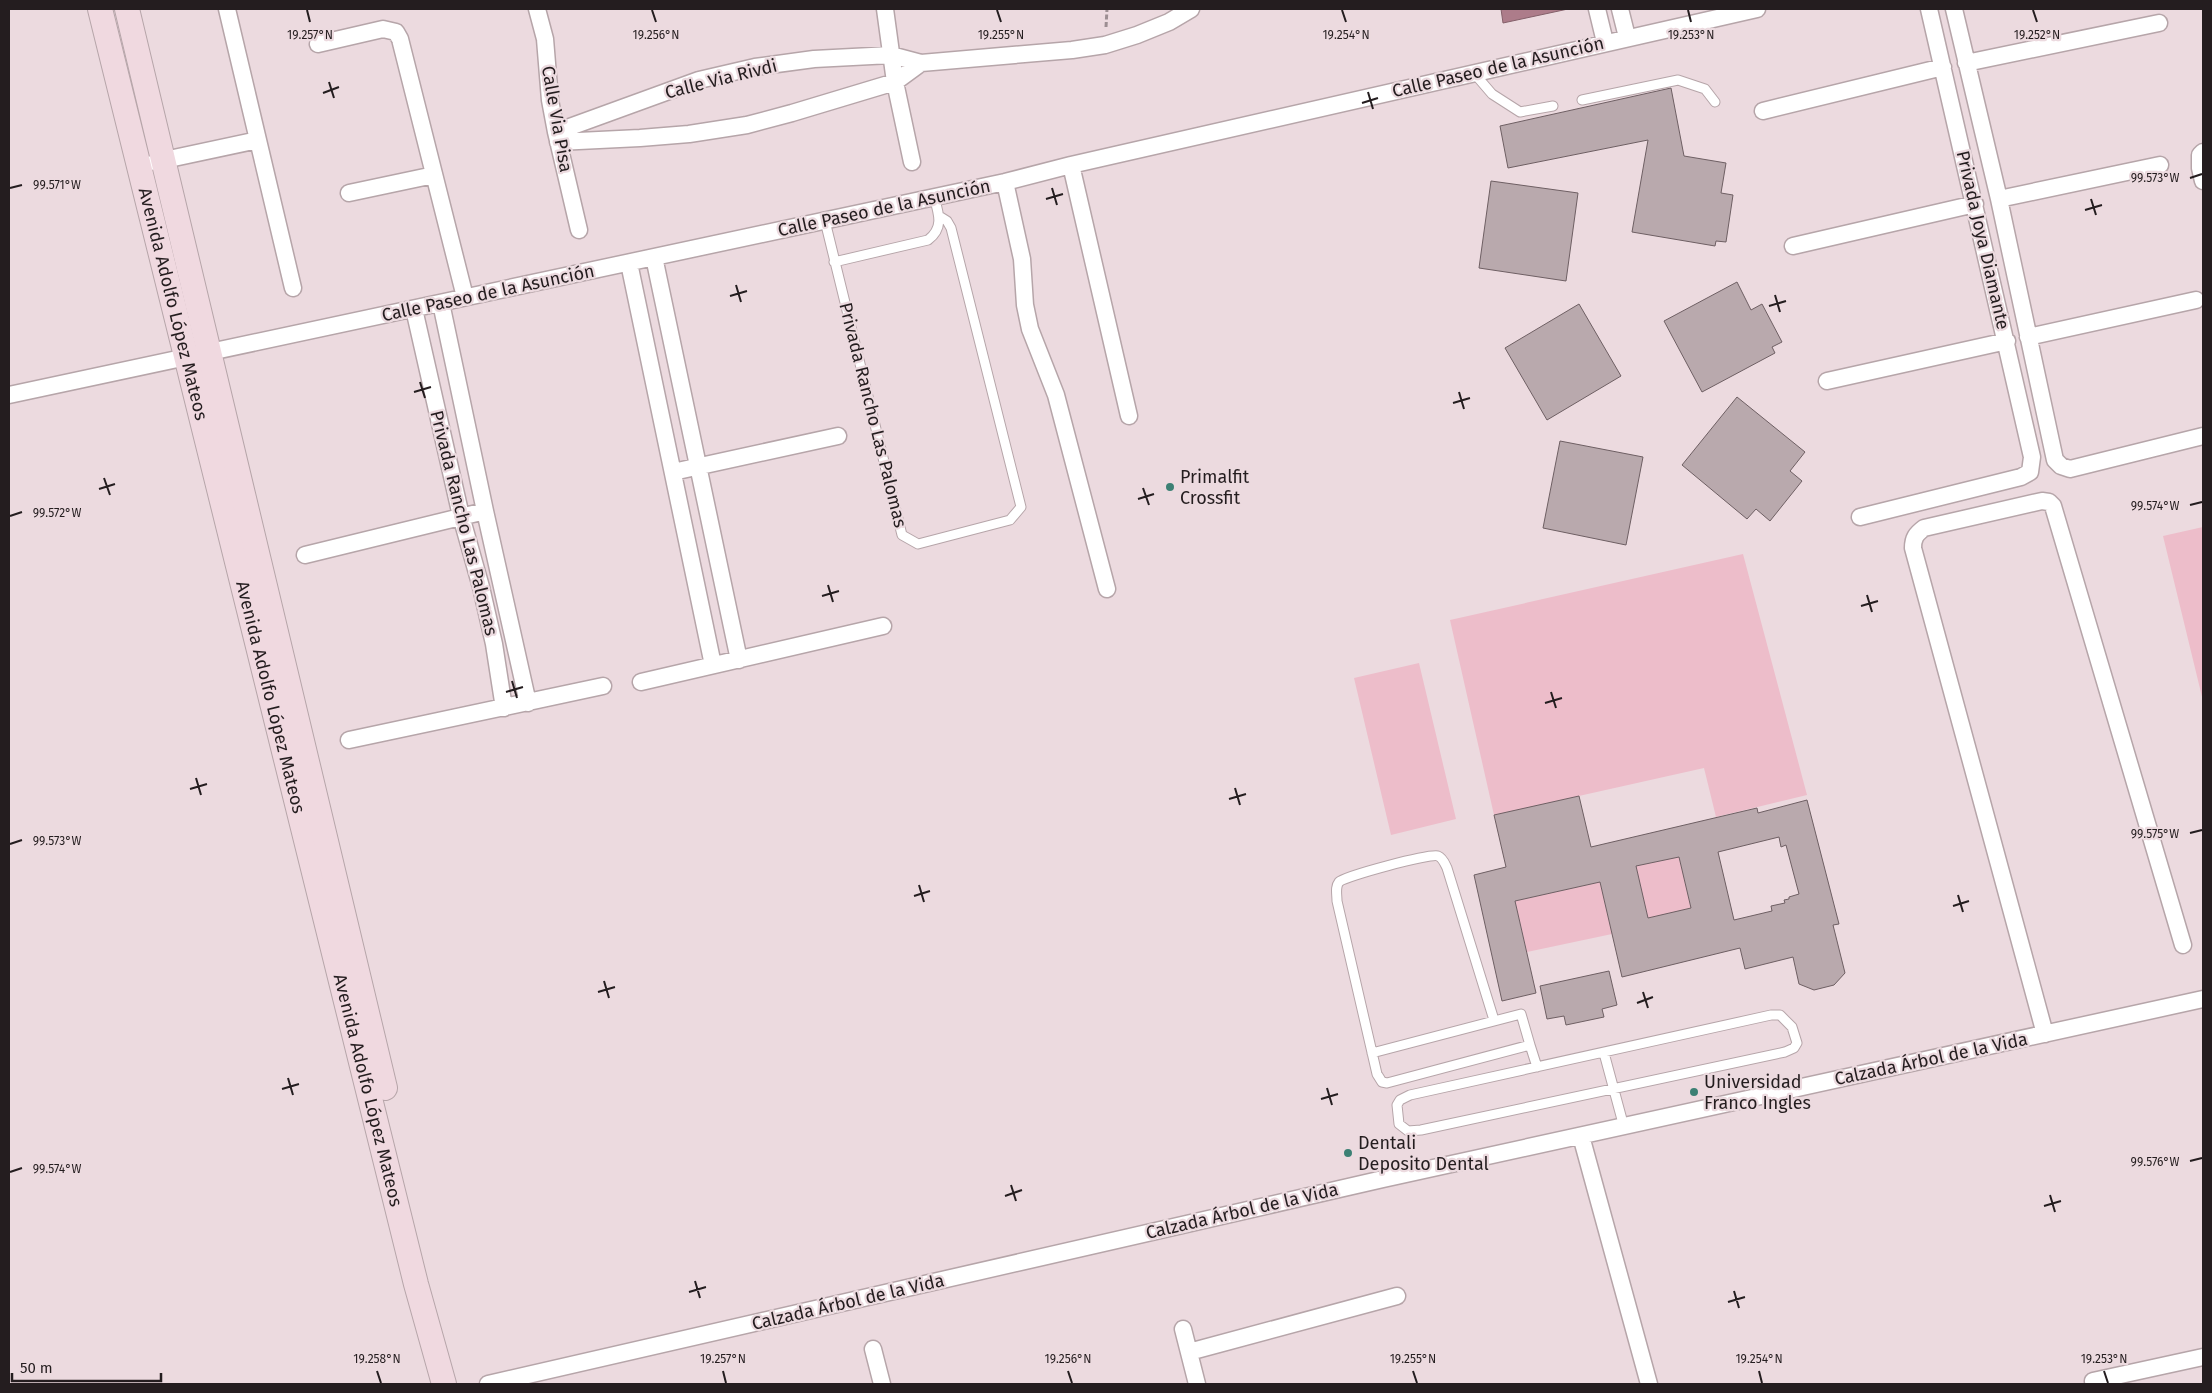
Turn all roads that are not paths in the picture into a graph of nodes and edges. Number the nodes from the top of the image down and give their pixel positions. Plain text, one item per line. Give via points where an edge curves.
1 (100, 9) edge
2 (127, 9) edge
3 (227, 9) edge
4 (538, 9) edge
5 (885, 9) edge
6 (1191, 9) edge
7 (1597, 9) edge
8 (1620, 9) edge
9 (1757, 9) edge
10 (1929, 9) edge
11 (1954, 9) edge
12 (2159, 23) dead end
13 (1627, 38) junction
14 (1605, 42) junction
15 (318, 44) dead end
16 (890, 55) junction
17 (1966, 63) junction
18 (921, 64) junction
19 (1943, 67) junction
20 (1474, 72) junction
21 (895, 82) junction
22 (1582, 100) dead end
23 (1714, 102) dead end
24 (1552, 106) dead end
25 (1763, 111) dead end
26 (557, 137) junction
27 (258, 140) junction
28 (2203, 152) edge
29 (163, 160) junction
30 (912, 162) dead end
31 (1071, 165) junction
32 (2160, 165) dead end
33 (138, 166) junction
34 (434, 175) junction
35 (2203, 181) edge
36 (1005, 182) junction
37 (349, 193) dead end
38 (934, 197) junction
39 (1999, 199) junction
40 (1975, 204) junction
41 (939, 216) junction
42 (825, 221) junction
43 (579, 230) dead end
44 (1793, 246) dead end
45 (654, 257) junction
46 (834, 262) junction
47 (628, 263) junction
48 (293, 288) dead end
49 (464, 297) junction
50 (2196, 300) dead end
51 (441, 303) junction
52 (414, 309) junction
53 (2028, 337) junction
54 (2007, 341) junction
55 (197, 355) junction
56 (1827, 381) dead end
57 (9, 395) edge
58 (1129, 416) dead end
59 (838, 436) dead end
60 (2203, 436) edge
61 (697, 466) junction
62 (673, 472) junction
63 (485, 511) junction
64 (461, 516) junction
65 (1860, 517) dead end
66 (305, 555) dead end
67 (1107, 589) dead end
68 (883, 626) dead end
69 (739, 660) junction
70 (713, 665) junction
71 (641, 682) dead end
72 (603, 686) dead end
73 (528, 703) junction
74 (504, 708) junction
75 (349, 740) dead end
76 (2183, 945) dead end
77 (2203, 999) edge
78 (1494, 1020) junction
79 (2045, 1034) junction
80 (1530, 1045) junction
81 (1372, 1053) junction
82 (1604, 1053) junction
83 (1537, 1067) junction
84 (1613, 1090) junction
85 (1624, 1126) junction
86 (1581, 1136) junction
87 (1397, 1296) dead end
88 (1182, 1329) dead end
89 (874, 1349) dead end
90 (1189, 1352) junction
91 (2203, 1357) edge
92 (2093, 1381) dead end
93 (444, 1384) edge
94 (453, 1384) edge
95 (488, 1384) edge
96 (882, 1384) edge
97 (1197, 1384) edge
98 (1649, 1384) edge

1 - 33 street, Avenida Adolfo López Mateos
2 - 29 street, Avenida Adolfo López Mateos
3 - 27 street
4 - 26 street, Calle Via Pisa via 545,38
5 - 16 street
6 - 18 street, Calle Via Rivdi via 1137,35 1105,45
7 - 14 street
8 - 13 street
9 - 13 street, Calle Paseo de la Asunción
10 - 19 street, Privada Joya Diamante
11 - 17 street, Privada Joya Diamante
12 - 17 street
13 - 14 street, Calle Paseo de la Asunción
14 - 20 street, Calle Paseo de la Asunción
15 - 34 street via 383,29 396,32
16 - 18 street, Calle Via Rivdi
16 - 21 street
16 - 26 street, Calle Via Rivdi via 814,59 755,67 699,80
17 - 39 street, Privada Joya Diamante
18 - 21 street, Calle Via Rivdi
19 - 25 street
19 - 40 street, Privada Joya Diamante
20 - 24 lane via 1492,94 1520,112
20 - 31 street, Calle Paseo de la Asunción
21 - 26 street, Calle Via Rivdi via 747,124 660,136
21 - 30 street
22 - 23 lane via 1678,80 1705,89
26 - 43 street, Calle Via Pisa
27 - 29 street
27 - 48 street
28 - 35 street via 2200,168
29 - 33 street
29 - 55 street, Avenida Adolfo López Mateos
31 - 36 street, Calle Paseo de la Asunción
31 - 58 street
32 - 39 street
33 - 55 street, Avenida Adolfo López Mateos
34 - 37 street
34 - 49 street
36 - 38 street, Calle Paseo de la Asunción
36 - 67 street via 1022,260 1030,329 1056,395
38 - 41 lane
38 - 42 street, Calle Paseo de la Asunción
39 - 53 street, Privada Joya Diamante
40 - 44 street
40 - 54 street, Privada Joya Diamante
41 - 46 lane via 939,227 928,240
41 - 46 lane, Privada Rancho Las Palomas via 948,221 951,228 1021,507 1010,520 918,544 902,535
42 - 45 street, Calle Paseo de la Asunción
42 - 46 lane, Privada Rancho Las Palomas
45 - 47 street, Calle Paseo de la Asunción
45 - 61 street
47 - 49 street, Calle Paseo de la Asunción
47 - 62 street
49 - 51 street, Calle Paseo de la Asunción
50 - 53 street
51 - 52 street, Calle Paseo de la Asunción
51 - 63 street, Privada Rancho Las Palomas
52 - 55 street, Calle Paseo de la Asunción
52 - 64 street, Privada Rancho Las Palomas
53 - 60 street, Privada Joya Diamante via 2052,453 2061,466 2070,469
54 - 56 street
54 - 65 street, Privada Joya Diamante via 2032,456 2030,472 2021,477
55 - 57 street, Calle Paseo de la Asunción
55 - 93 street, Avenida Adolfo López Mateos via 416,1284
55 - 94 street, Avenida Adolfo López Mateos via 430,1278
59 - 61 street
61 - 62 street
61 - 69 street
62 - 70 street
63 - 64 street
63 - 73 street, Privada Rancho Las Palomas
64 - 66 street
64 - 74 street, Privada Rancho Las Palomas via 492,635
68 - 69 street
69 - 70 street
70 - 71 street
72 - 73 street
73 - 74 street
74 - 75 street
76 - 79 street via 2053,506 2042,501 1924,528 1913,539 1913,548
77 - 79 street, Calzada Árbol de la Vida
78 - 80 lane via 1522,1014
78 - 81 lane
78 - 81 lane via 1447,868 1440,856 1426,856 1367,871 1340,881 1336,886
79 - 85 street, Calzada Árbol de la Vida
80 - 81 lane via 1387,1083 1379,1079
80 - 83 lane
82 - 83 lane
82 - 84 lane
82 - 84 lane via 1771,1015 1780,1015 1787,1020 1795,1036 1796,1045 1785,1052
83 - 84 lane via 1404,1098 1396,1109 1399,1124 1413,1132
84 - 85 lane
85 - 86 street, Calzada Árbol de la Vida
86 - 95 street, Calzada Árbol de la Vida
86 - 98 street
87 - 90 street
88 - 90 street
89 - 96 street
90 - 97 street
91 - 92 street

